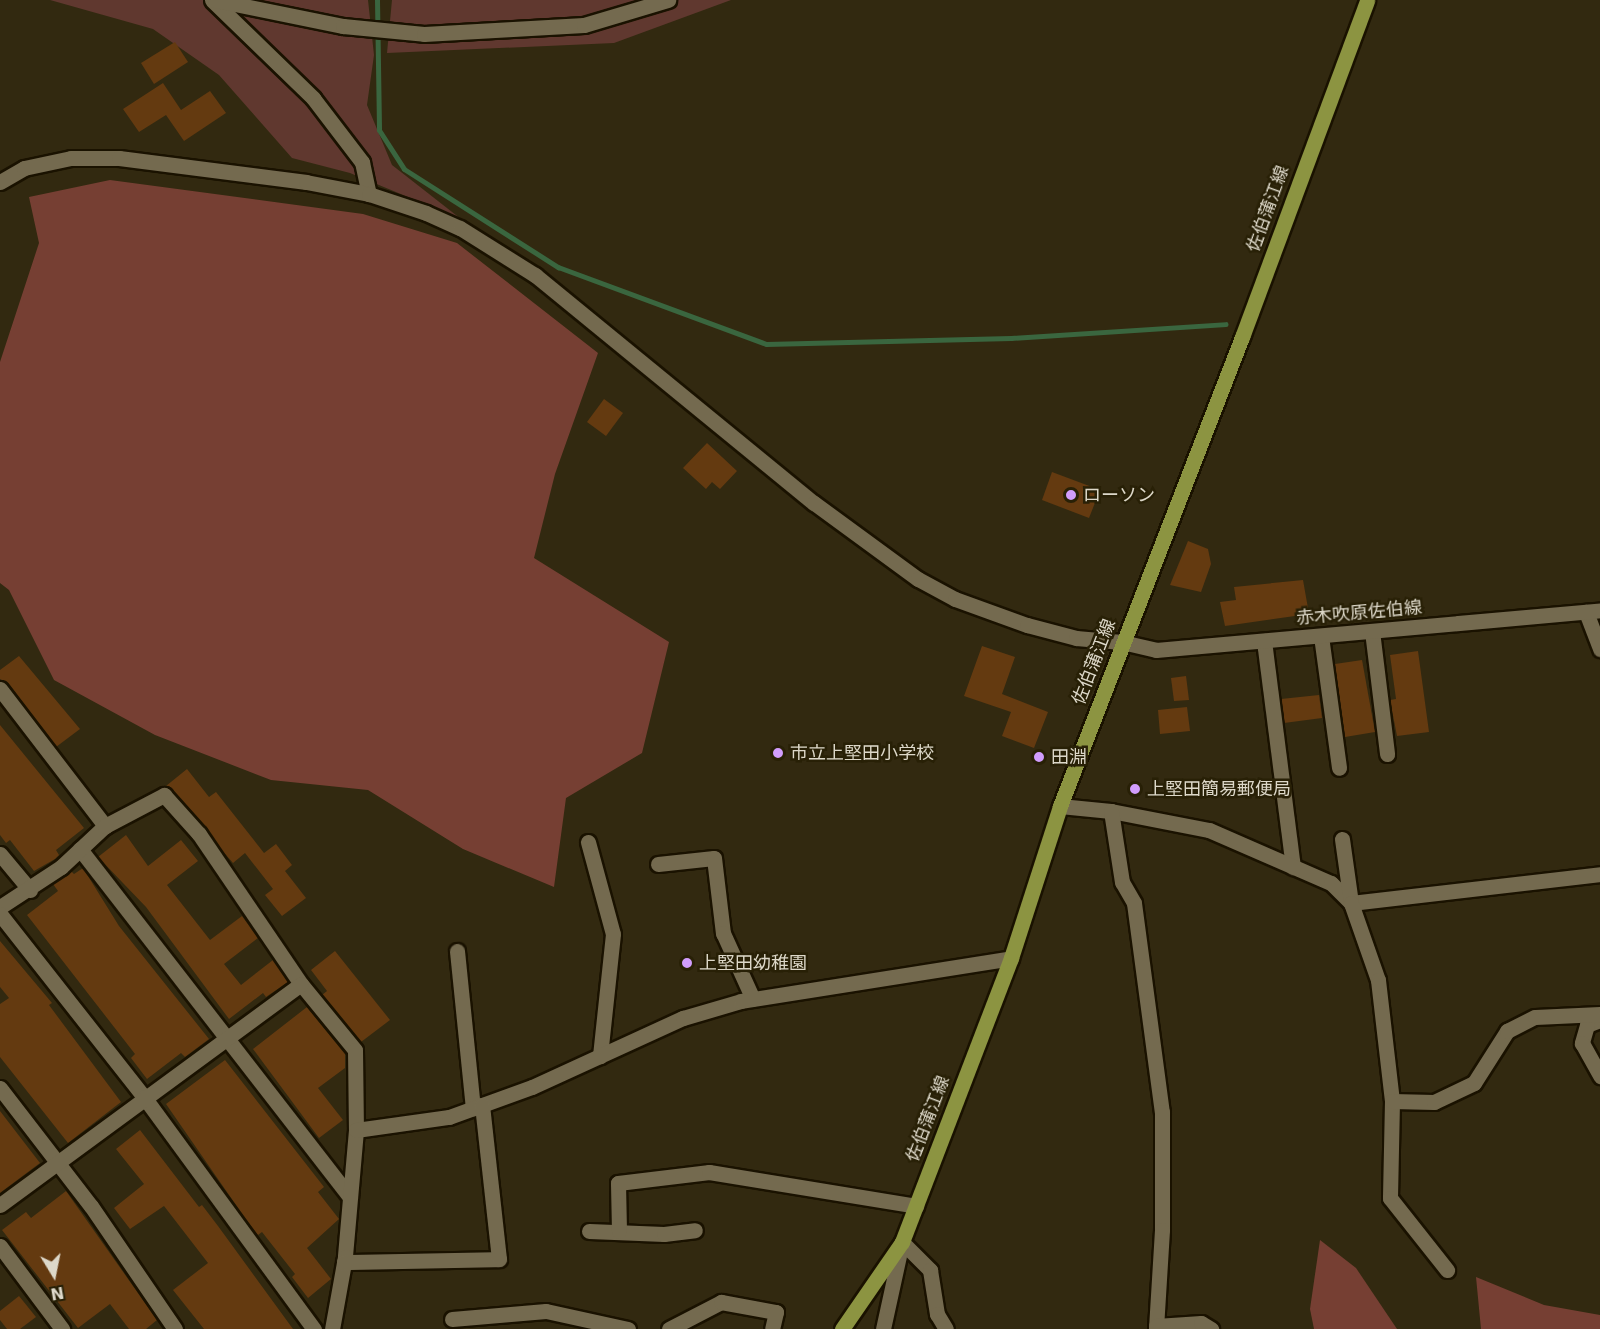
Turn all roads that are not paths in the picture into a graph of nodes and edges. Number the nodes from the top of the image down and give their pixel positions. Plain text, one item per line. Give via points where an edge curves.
1 (214, 0) edge
2 (668, 0) edge
3 (1367, 0) edge
4 (0, 182) edge
5 (369, 194) junction
6 (1593, 611) edge
7 (1372, 631) junction
8 (1321, 636) junction
9 (1264, 640) junction
10 (1122, 642) junction
11 (1600, 649) edge
12 (0, 689) edge
13 (1387, 754) dead end
14 (1339, 768) dead end
15 (1060, 806) junction
16 (1111, 811) junction
17 (105, 826) junction
18 (1342, 839) dead end
19 (588, 842) dead end
20 (80, 849) junction
21 (0, 854) edge
22 (658, 864) dead end
23 (1293, 867) junction
24 (1600, 874) edge
25 (30, 890) junction
26 (1351, 903) junction
27 (0, 908) edge
28 (0, 914) edge
29 (458, 951) dead end
30 (1011, 958) junction
31 (301, 984) junction
32 (753, 999) junction
33 (1600, 1014) edge
34 (1600, 1020) edge
35 (227, 1037) junction
36 (600, 1056) junction
37 (1600, 1076) edge
38 (0, 1088) edge
39 (144, 1097) junction
40 (1392, 1101) junction
41 (478, 1107) junction
42 (356, 1130) junction
43 (59, 1163) junction
44 (350, 1197) junction
45 (0, 1206) edge
46 (916, 1206) junction
47 (695, 1230) dead end
48 (589, 1231) dead end
49 (619, 1231) junction
50 (902, 1242) junction
51 (0, 1246) edge
52 (344, 1262) junction
53 (1447, 1270) dead end
54 (452, 1319) dead end
55 (1156, 1328) edge
56 (62, 1329) edge
57 (175, 1329) edge
58 (314, 1329) edge
59 (332, 1329) edge
60 (628, 1329) edge
61 (669, 1329) edge
62 (772, 1329) edge
63 (842, 1329) edge
64 (883, 1329) edge
65 (946, 1329) edge
66 (1211, 1329) edge

1 - 2 street via 424,34 584,25
1 - 5 street via 314,98 362,162
3 - 10 main road, 佐伯蒲江線 via 1244,332
4 - 5 street, 赤木吹原佐伯線 via 24,168 71,158 119,158
5 - 10 street, 赤木吹原佐伯線 via 460,228 535,274 814,503 918,579 955,599 1027,625 1076,638
6 - 7 street, 赤木吹原佐伯線
6 - 11 street
7 - 8 street, 赤木吹原佐伯線
7 - 13 street
8 - 9 street, 赤木吹原佐伯線
8 - 14 street
9 - 10 street, 赤木吹原佐伯線 via 1156,650
9 - 23 street
10 - 15 main road, 佐伯蒲江線
12 - 17 street
15 - 16 street
15 - 30 main road, 佐伯蒲江線
16 - 23 street via 1209,830
16 - 55 street via 1122,882 1134,903 1162,1112
17 - 20 street
17 - 31 street via 164,795 199,834
18 - 26 street
19 - 36 street via 612,934
20 - 25 street
20 - 35 street
21 - 25 street
22 - 32 street via 714,858 723,933
23 - 26 street via 1331,883
24 - 26 street
25 - 27 street
26 - 40 street via 1378,980
28 - 39 street
29 - 41 street
30 - 32 street
30 - 46 main road, 佐伯蒲江線
31 - 35 street
31 - 42 street via 355,1050
32 - 36 street via 683,1018
33 - 40 street via 1535,1017 1507,1031 1474,1083 1434,1102
34 - 37 street via 1587,1025 1582,1043
35 - 39 street
35 - 44 street
36 - 41 street
38 - 43 street via 43,1148
39 - 43 street
39 - 58 street
40 - 53 street via 1394,1172 1390,1198
41 - 42 street via 449,1117
41 - 52 street via 499,1259
42 - 44 street
43 - 45 street
43 - 57 street
44 - 52 street
46 - 49 street via 708,1172 618,1183
46 - 50 main road, 佐伯蒲江線
47 - 49 street via 664,1234
48 - 49 street
50 - 63 main road, 佐伯蒲江線
50 - 64 street
50 - 65 street via 930,1270 937,1314
51 - 56 street
52 - 59 street
54 - 60 street via 546,1311
55 - 66 street via 1201,1323
61 - 62 street via 721,1302 776,1312

